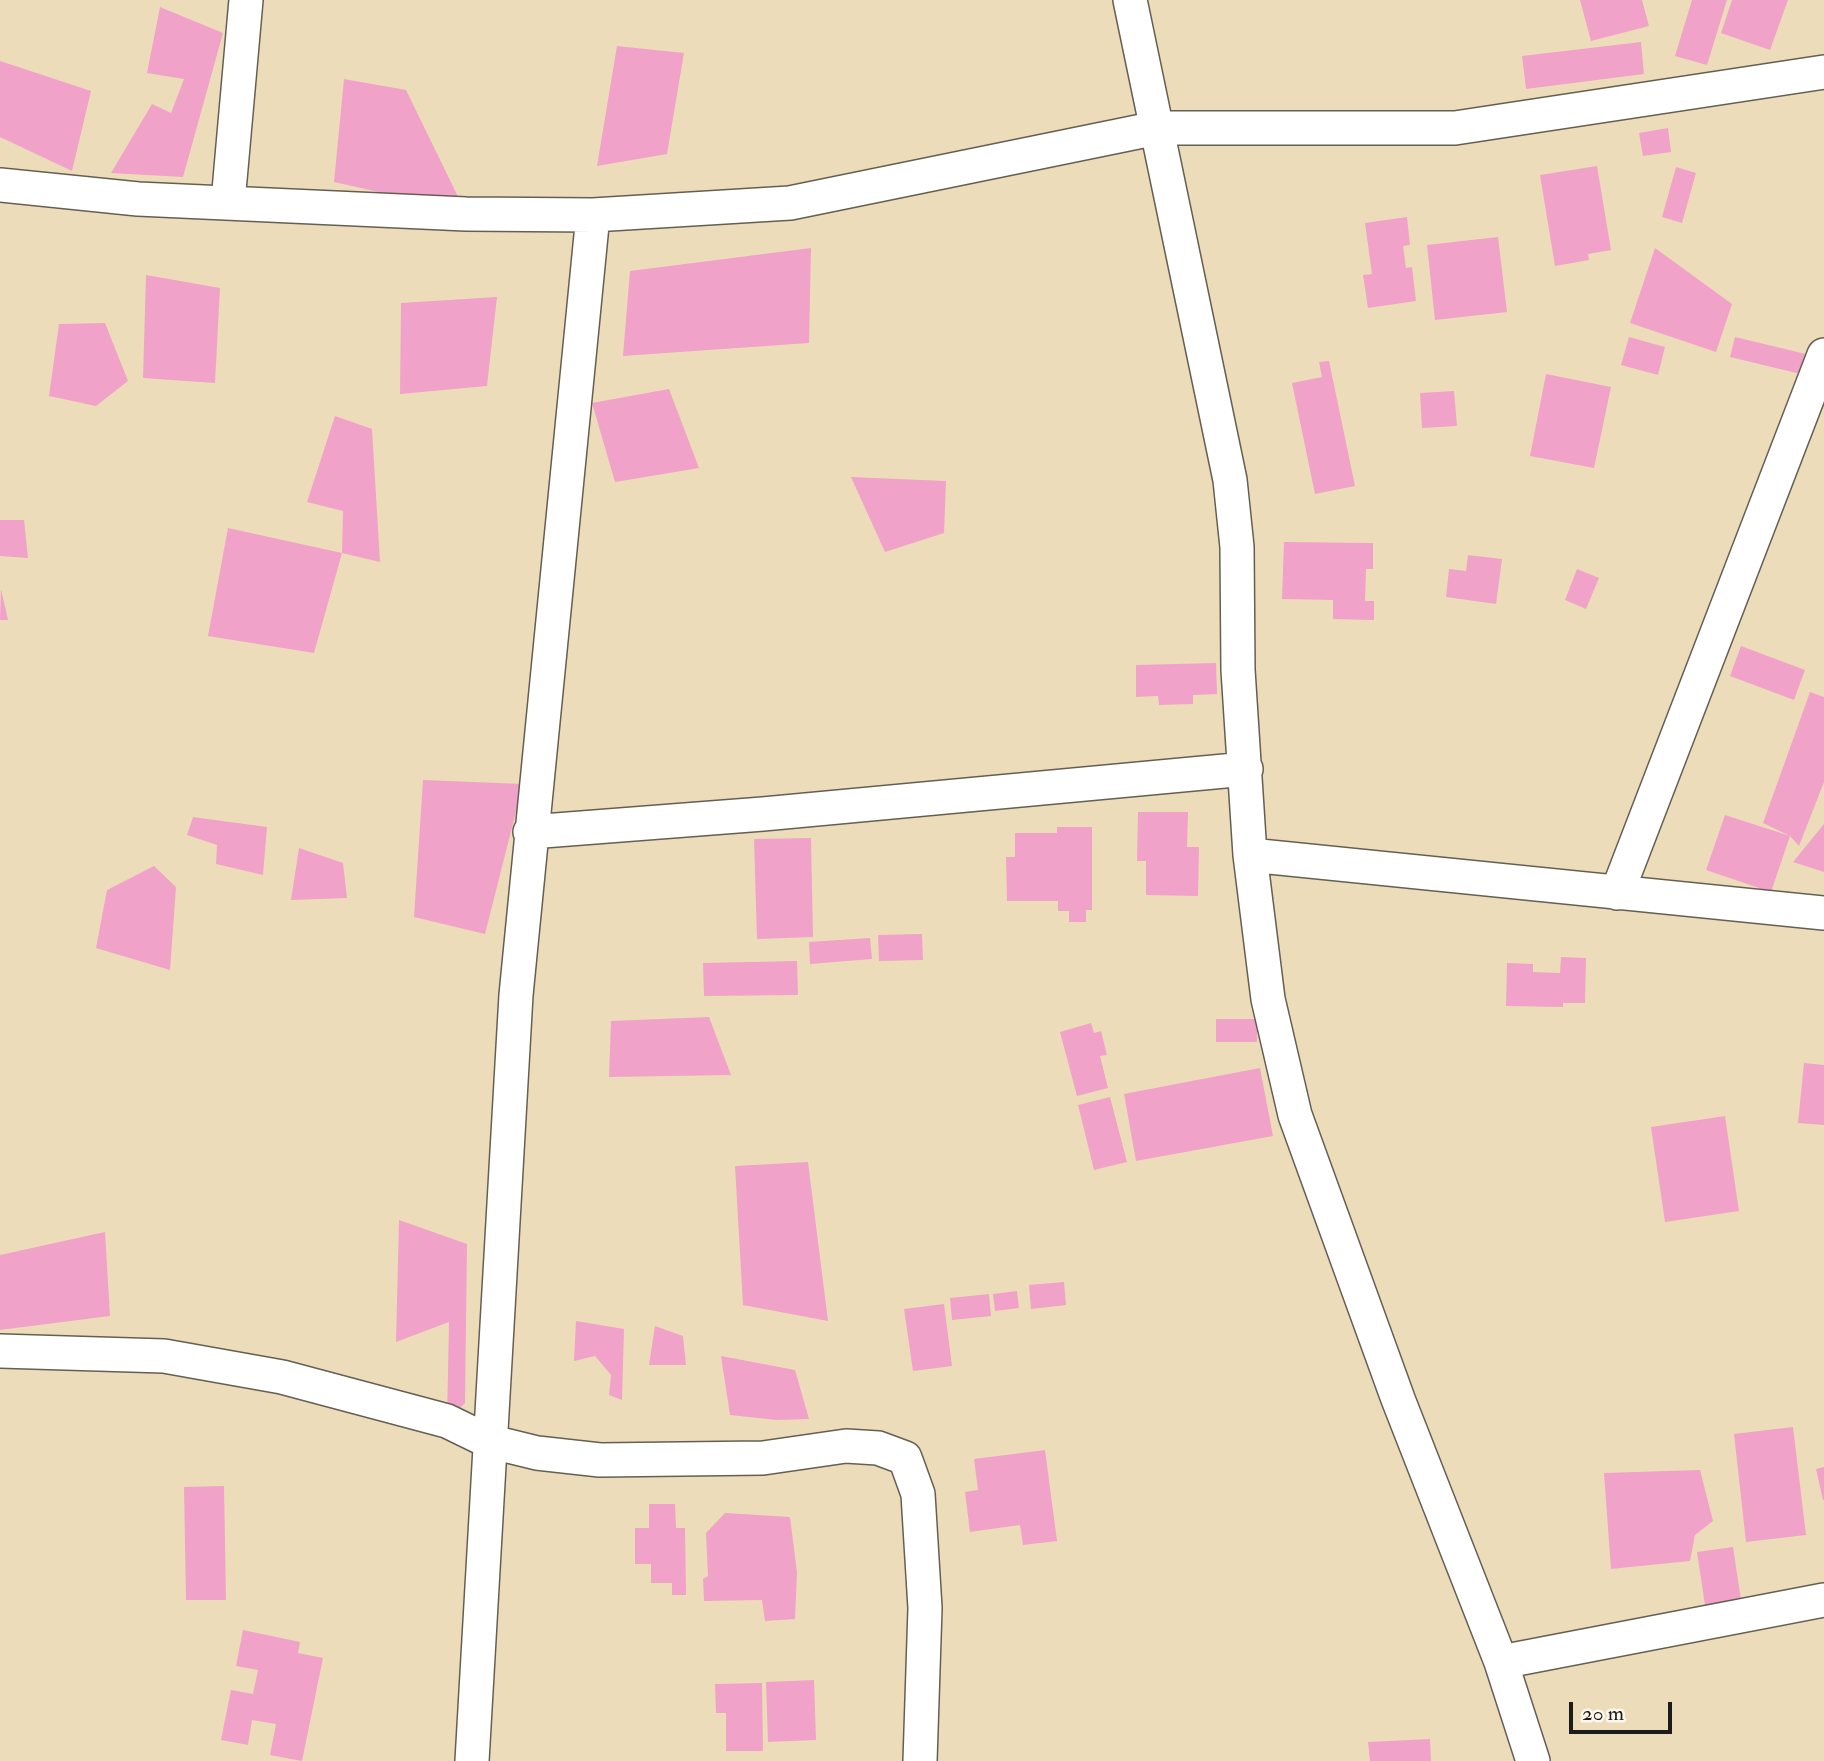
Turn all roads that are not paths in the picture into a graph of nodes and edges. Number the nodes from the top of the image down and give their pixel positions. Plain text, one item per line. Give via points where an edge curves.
1 (246, 0) edge
2 (1129, 0) edge
3 (1824, 72) edge
4 (1157, 128) junction
5 (0, 185) edge
6 (228, 202) junction
7 (593, 215) junction
8 (1824, 355) edge
9 (1246, 769) junction
10 (530, 832) junction
11 (1250, 855) junction
12 (1617, 893) junction
13 (1824, 913) edge
14 (0, 1351) edge
15 (488, 1441) junction
16 (1824, 1600) edge
17 (1501, 1662) junction
18 (472, 1761) edge
19 (920, 1761) edge
20 (1533, 1761) edge

1 - 6 street
2 - 4 street
3 - 4 street via 1455,128
4 - 7 street via 790,204
4 - 9 street via 1230,480
5 - 6 street via 138,200
6 - 7 street via 466,214
7 - 10 street
8 - 12 street
9 - 10 street
9 - 11 street
10 - 15 street
11 - 12 street
11 - 17 street via 1268,999 1295,1115 1398,1399
12 - 13 street
14 - 15 street via 164,1356 282,1377 447,1421
15 - 18 street
15 - 19 street via 600,1460 763,1458 846,1446 878,1448 905,1458 918,1494 925,1608
16 - 17 street
17 - 20 street

